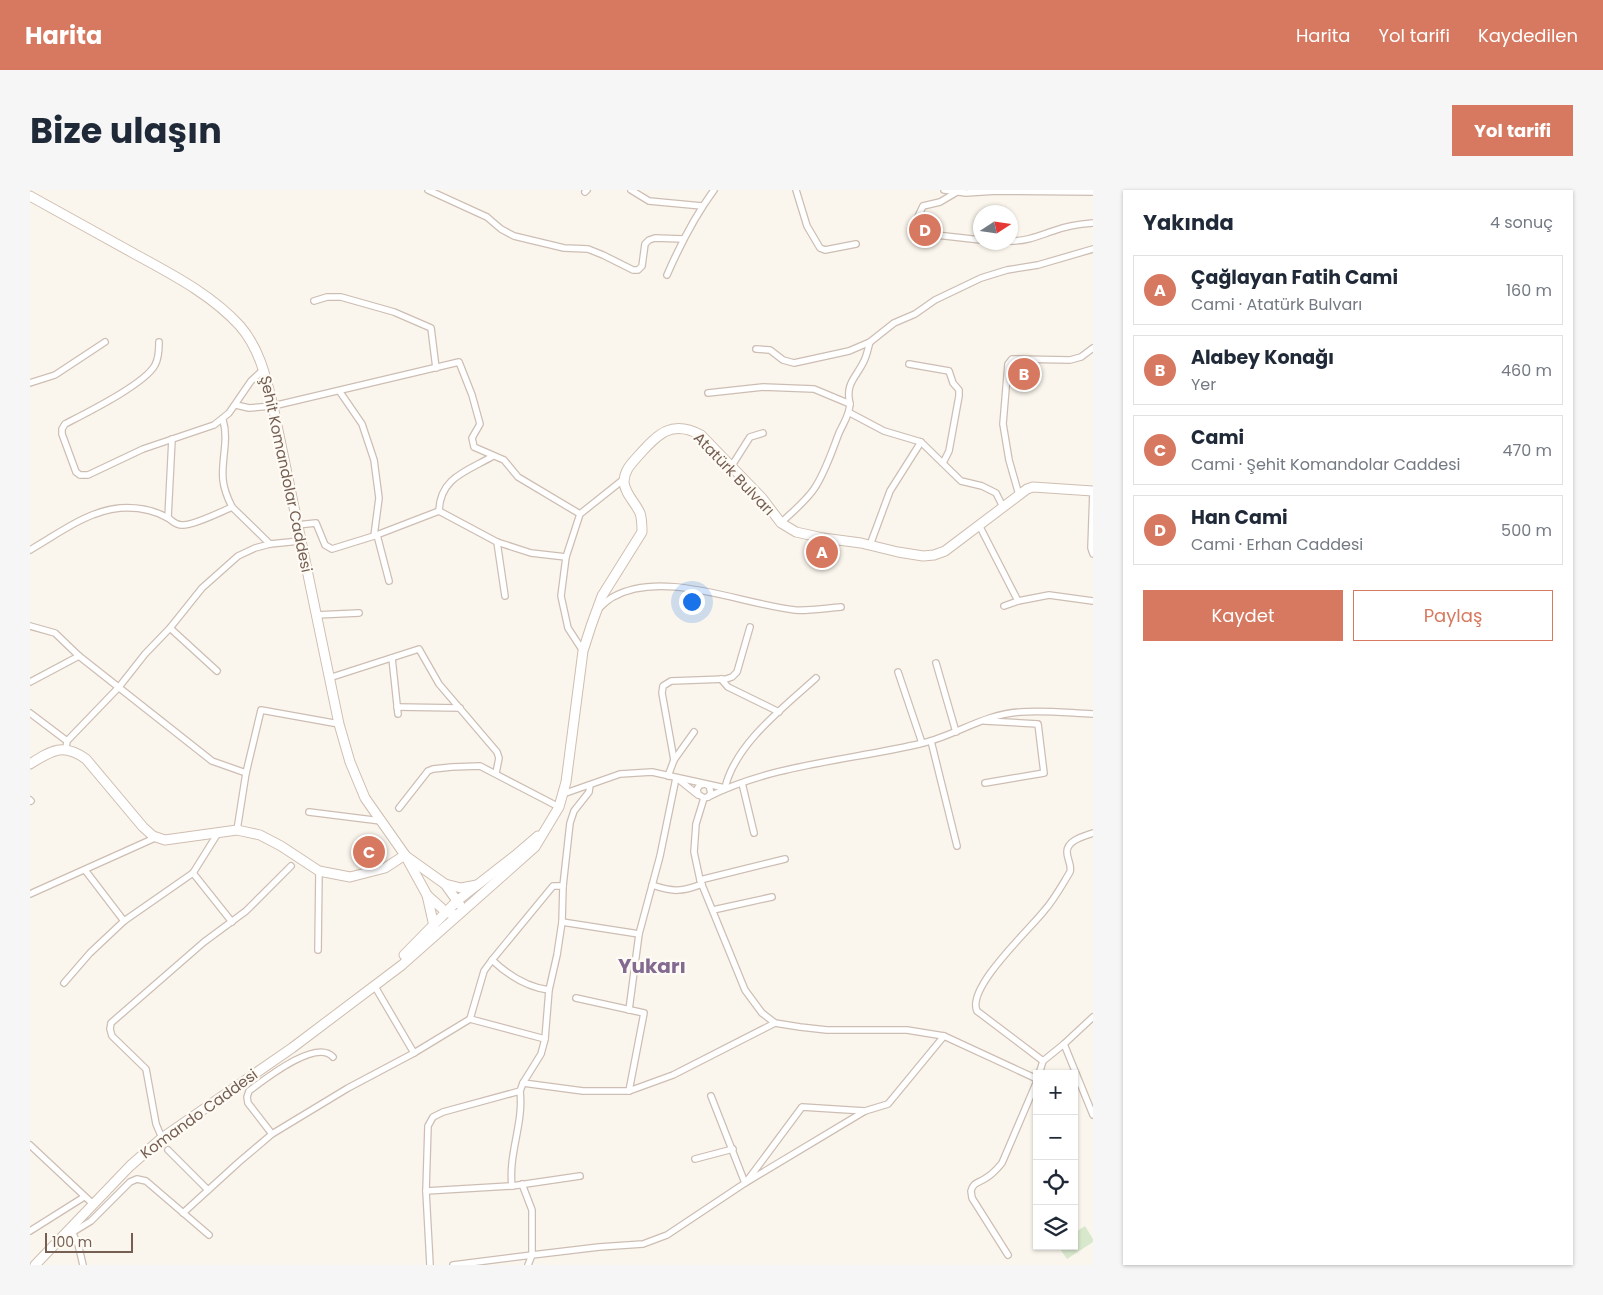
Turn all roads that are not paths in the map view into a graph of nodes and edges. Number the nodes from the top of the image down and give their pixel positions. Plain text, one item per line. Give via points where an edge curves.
1 (428, 190) edge
2 (631, 190) edge
3 (714, 190) edge
4 (796, 190) edge
5 (945, 190) edge
6 (957, 192) junction
7 (1093, 192) edge
8 (30, 196) edge
9 (702, 206) junction
10 (1093, 223) edge
11 (683, 239) junction
12 (973, 239) edge
13 (1018, 240) edge
14 (856, 244) dead end
15 (1093, 250) edge
16 (668, 275) dead end
17 (314, 301) dead end
18 (105, 342) dead end
19 (159, 342) dead end
20 (870, 342) junction
21 (1093, 348) edge
22 (756, 349) dead end
23 (909, 364) dead end
24 (436, 368) junction
25 (264, 369) junction
26 (30, 383) edge
27 (340, 392) junction
28 (708, 394) dead end
29 (850, 404) junction
30 (236, 405) junction
31 (273, 406) junction
32 (850, 413) junction
33 (223, 420) junction
34 (762, 433) dead end
35 (172, 439) junction
36 (921, 442) junction
37 (493, 456) junction
38 (943, 463) junction
39 (731, 467) junction
40 (624, 479) junction
41 (1093, 491) edge
42 (1019, 495) junction
43 (232, 507) junction
44 (1003, 507) junction
45 (439, 511) junction
46 (580, 514) junction
47 (168, 518) junction
48 (781, 523) junction
49 (297, 525) junction
50 (979, 526) junction
51 (375, 535) junction
52 (300, 541) junction
53 (497, 542) junction
54 (270, 544) junction
55 (870, 545) junction
56 (30, 550) edge
57 (1092, 550) edge
58 (566, 557) junction
59 (390, 581) dead end
60 (505, 596) dead end
61 (1018, 601) junction
62 (1093, 601) edge
63 (1004, 606) dead end
64 (841, 607) dead end
65 (596, 610) junction
66 (359, 613) dead end
67 (316, 614) junction
68 (30, 626) edge
69 (750, 627) dead end
70 (170, 628) junction
71 (583, 652) junction
72 (79, 656) junction
73 (392, 658) junction
74 (936, 663) dead end
75 (217, 671) dead end
76 (898, 672) dead end
77 (329, 678) junction
78 (816, 678) dead end
79 (722, 679) junction
80 (30, 682) edge
81 (119, 687) junction
82 (398, 707) junction
83 (460, 708) junction
84 (778, 712) junction
85 (30, 713) edge
86 (398, 714) dead end
87 (1093, 714) edge
88 (978, 721) junction
89 (339, 724) junction
90 (694, 732) dead end
91 (956, 732) junction
92 (931, 741) junction
93 (922, 743) junction
94 (66, 745) junction
95 (674, 760) junction
96 (30, 764) edge
97 (246, 773) junction
98 (496, 773) junction
99 (668, 776) junction
100 (676, 778) junction
101 (742, 783) junction
102 (986, 783) dead end
103 (706, 784) junction
104 (590, 786) junction
105 (725, 788) junction
106 (563, 794) junction
107 (704, 797) junction
108 (559, 807) junction
109 (399, 808) dead end
110 (308, 812) dead end
111 (381, 821) junction
112 (547, 828) junction
113 (237, 830) junction
114 (1093, 832) edge
115 (218, 833) junction
116 (754, 833) dead end
117 (156, 837) junction
118 (956, 846) dead end
119 (405, 855) junction
120 (785, 859) dead end
121 (291, 866) dead end
122 (85, 870) junction
123 (319, 871) junction
124 (193, 873) junction
125 (701, 882) junction
126 (445, 884) junction
127 (477, 885) junction
128 (652, 885) junction
129 (563, 886) junction
130 (30, 894) edge
131 (427, 895) junction
132 (772, 897) dead end
133 (458, 900) junction
134 (713, 910) junction
135 (446, 912) junction
136 (460, 913) junction
137 (124, 921) junction
138 (232, 922) junction
139 (562, 922) junction
140 (434, 926) junction
141 (639, 934) junction
142 (318, 950) dead end
143 (492, 960) junction
144 (64, 983) dead end
145 (376, 983) junction
146 (549, 990) junction
147 (576, 998) dead end
148 (629, 1010) junction
149 (1093, 1017) edge
150 (470, 1019) junction
151 (774, 1023) junction
152 (944, 1036) junction
153 (545, 1039) junction
154 (1064, 1044) junction
155 (414, 1052) junction
156 (333, 1056) dead end
157 (1043, 1061) junction
158 (1040, 1070) edge
159 (1033, 1078) edge
160 (523, 1083) junction
161 (1033, 1089) edge
162 (520, 1091) junction
163 (628, 1091) junction
164 (711, 1096) dead end
165 (865, 1111) junction
166 (1093, 1115) edge
167 (272, 1134) junction
168 (162, 1138) junction
169 (30, 1145) edge
170 (733, 1149) junction
171 (168, 1150) dead end
172 (695, 1159) dead end
173 (580, 1176) dead end
174 (522, 1184) junction
175 (745, 1184) junction
176 (512, 1186) junction
177 (208, 1190) junction
178 (426, 1191) junction
179 (84, 1197) junction
180 (93, 1204) junction
181 (183, 1213) junction
182 (72, 1230) junction
183 (30, 1231) edge
184 (209, 1235) dead end
185 (532, 1255) junction
186 (1008, 1255) dead end
187 (35, 1265) edge
188 (83, 1265) edge
189 (430, 1265) edge
190 (453, 1265) edge
191 (528, 1265) edge

1 - 11 street via 487,217 514,236 564,248 588,249 633,270 642,266 648,240
2 - 9 street via 649,201
3 - 9 street
4 - 14 street via 807,226 820,248 825,250
5 - 6 street
6 - 7 street
6 - 12 street via 940,202 923,206 914,225 915,233 921,237 936,235
8 - 25 street, Şehit Komandolar Caddesi via 212,300 240,327
9 - 11 street
10 - 13 street
11 - 16 street
15 - 20 street via 981,278 894,323
17 - 24 street via 341,297 394,312 431,328
18 - 26 street via 55,375
19 - 35 street via 155,366 117,395 65,424 62,432 76,472 83,476
20 - 22 street via 794,363 783,360 770,350
20 - 29 street via 864,360 851,380
21 - 42 street via 1076,360 1012,359 1008,364 1002,424
23 - 38 street via 949,371 959,390 949,451
24 - 27 street
24 - 37 street via 459,362 480,424 472,444
25 - 30 street via 251,381
25 - 31 street, Şehit Komandolar Caddesi
27 - 31 street
27 - 51 street via 362,424 374,460 379,498
28 - 29 street via 763,387 814,389
29 - 32 street
30 - 31 street via 249,408
30 - 33 street
31 - 49 street, Şehit Komandolar Caddesi
32 - 36 street via 884,430
32 - 48 street via 815,487
33 - 35 street
33 - 43 street via 223,479
34 - 39 street via 750,437
35 - 47 street
36 - 38 street
36 - 55 street via 890,491
37 - 45 street via 451,480 439,499
37 - 46 street via 504,460 518,477
38 - 44 street via 961,481 990,488
39 - 40 street, Atatürk Bulvarı via 701,435 690,429 674,428 654,439 628,467
39 - 48 street, Atatürk Bulvarı
40 - 46 street
40 - 65 street via 626,491 640,513 642,532
41 - 42 street, Atatürk Bulvarı via 1039,486
41 - 57 street
42 - 44 street, Atatürk Bulvarı
43 - 47 street via 184,526
43 - 54 street
44 - 50 street, Atatürk Bulvarı
45 - 51 street
45 - 53 street
46 - 58 street
47 - 56 street via 135,508 109,510 79,521
48 - 55 street, Atatürk Bulvarı via 796,532
49 - 51 street via 316,523 329,549
49 - 52 street, Şehit Komandolar Caddesi
50 - 55 street, Atatürk Bulvarı via 945,551 934,555 923,556
50 - 61 street
51 - 59 street
52 - 54 street
52 - 67 street, Şehit Komandolar Caddesi
53 - 58 street via 531,553
53 - 60 street
54 - 70 street via 238,556 202,588
58 - 71 street via 561,596 568,628
61 - 62 street via 1049,595
61 - 63 street
64 - 65 street via 796,610 682,587 655,586 629,590 612,597
65 - 71 street
66 - 67 street
67 - 77 street, Şehit Komandolar Caddesi
68 - 72 street via 56,633
69 - 79 street via 737,672
70 - 75 street
70 - 81 street
71 - 106 street
72 - 80 street
72 - 81 street
73 - 77 street
73 - 82 street
73 - 83 street via 419,649 439,684
74 - 91 street
76 - 93 street
77 - 89 street, Şehit Komandolar Caddesi
78 - 84 street
79 - 84 street via 728,687
79 - 95 street via 671,681 663,686
81 - 94 street
81 - 97 street via 212,761
82 - 83 street
82 - 86 street
83 - 98 street via 497,752
84 - 105 street via 740,756
85 - 94 street
87 - 88 street via 1020,712
88 - 91 street
88 - 102 street via 1038,724 1044,773
89 - 97 street via 261,710
89 - 111 street, Şehit Komandolar Caddesi via 365,798
90 - 95 street
91 - 92 street
92 - 93 street
92 - 118 street
93 - 101 street via 775,773
94 - 96 street
94 - 117 street via 86,759 144,828
95 - 99 street
97 - 113 street
98 - 108 street
98 - 109 street via 480,766 433,769 424,775
99 - 100 street
99 - 104 street via 652,772 620,774
100 - 103 street
100 - 107 street
100 - 128 street
101 - 105 street
101 - 116 street
103 - 105 street
103 - 107 street via 711,791
103 - 107 street via 697,789
104 - 106 street
104 - 129 street via 571,817
105 - 107 street
106 - 108 street
107 - 125 street via 696,824 694,852
108 - 112 street
110 - 111 street
111 - 119 street, Şehit Komandolar Caddesi
112 - 127 street
112 - 136 street via 535,847
113 - 115 street
113 - 123 street via 260,835
114 - 157 street via 1068,847 1070,872 1046,910 998,961 975,1002 977,1011
115 - 117 street via 165,840
115 - 124 street
117 - 122 street
119 - 123 street via 385,868 350,877
119 - 126 street
119 - 131 street
120 - 125 street
121 - 138 street
122 - 130 street
122 - 137 street
123 - 142 street
124 - 137 street
124 - 138 street
125 - 128 street via 686,890 668,890
125 - 134 street
126 - 127 street via 461,888
126 - 133 street
127 - 133 street
128 - 141 street
129 - 139 street
129 - 143 street via 553,886
131 - 135 street
131 - 140 street
132 - 134 street
133 - 135 street
133 - 136 street
134 - 151 street via 745,990
135 - 136 street
135 - 140 street
136 - 145 street
137 - 144 street
138 - 168 street via 204,942 110,1025 112,1036 146,1069 155,1119
139 - 141 street
139 - 146 street
140 - 145 street
141 - 148 street
143 - 146 street via 522,982
143 - 150 street via 484,971
145 - 155 street
145 - 168 street, Komando Caddesi via 292,1048
146 - 153 street
147 - 148 street
148 - 163 street via 644,1013
149 - 154 street
150 - 153 street
150 - 155 street
151 - 152 street via 827,1030 907,1030
151 - 163 street via 673,1075
152 - 159 street
152 - 165 street via 888,1104
153 - 160 street via 541,1054
154 - 157 street
154 - 166 street
155 - 167 street
156 - 167 street via 320,1051 287,1064 249,1091 248,1103
157 - 158 street
160 - 162 street
160 - 163 street via 583,1091
161 - 186 street via 1002,1163 976,1183 971,1191 972,1198
162 - 176 street via 521,1114 511,1169
162 - 178 street via 433,1117 428,1126
164 - 170 street
165 - 175 street
165 - 175 street via 802,1107
167 - 177 street
168 - 180 street, Komando Caddesi
169 - 179 street
170 - 172 street
170 - 175 street
171 - 177 street
173 - 174 street
174 - 176 street
174 - 185 street via 532,1210
175 - 185 street via 652,1242
176 - 178 street
177 - 181 street
178 - 189 street
179 - 180 street
179 - 183 street
180 - 182 street, Komando Caddesi
181 - 182 street via 146,1181 137,1179 127,1184 91,1220
181 - 184 street
182 - 187 street, Komando Caddesi
182 - 188 street
185 - 190 street
185 - 191 street

